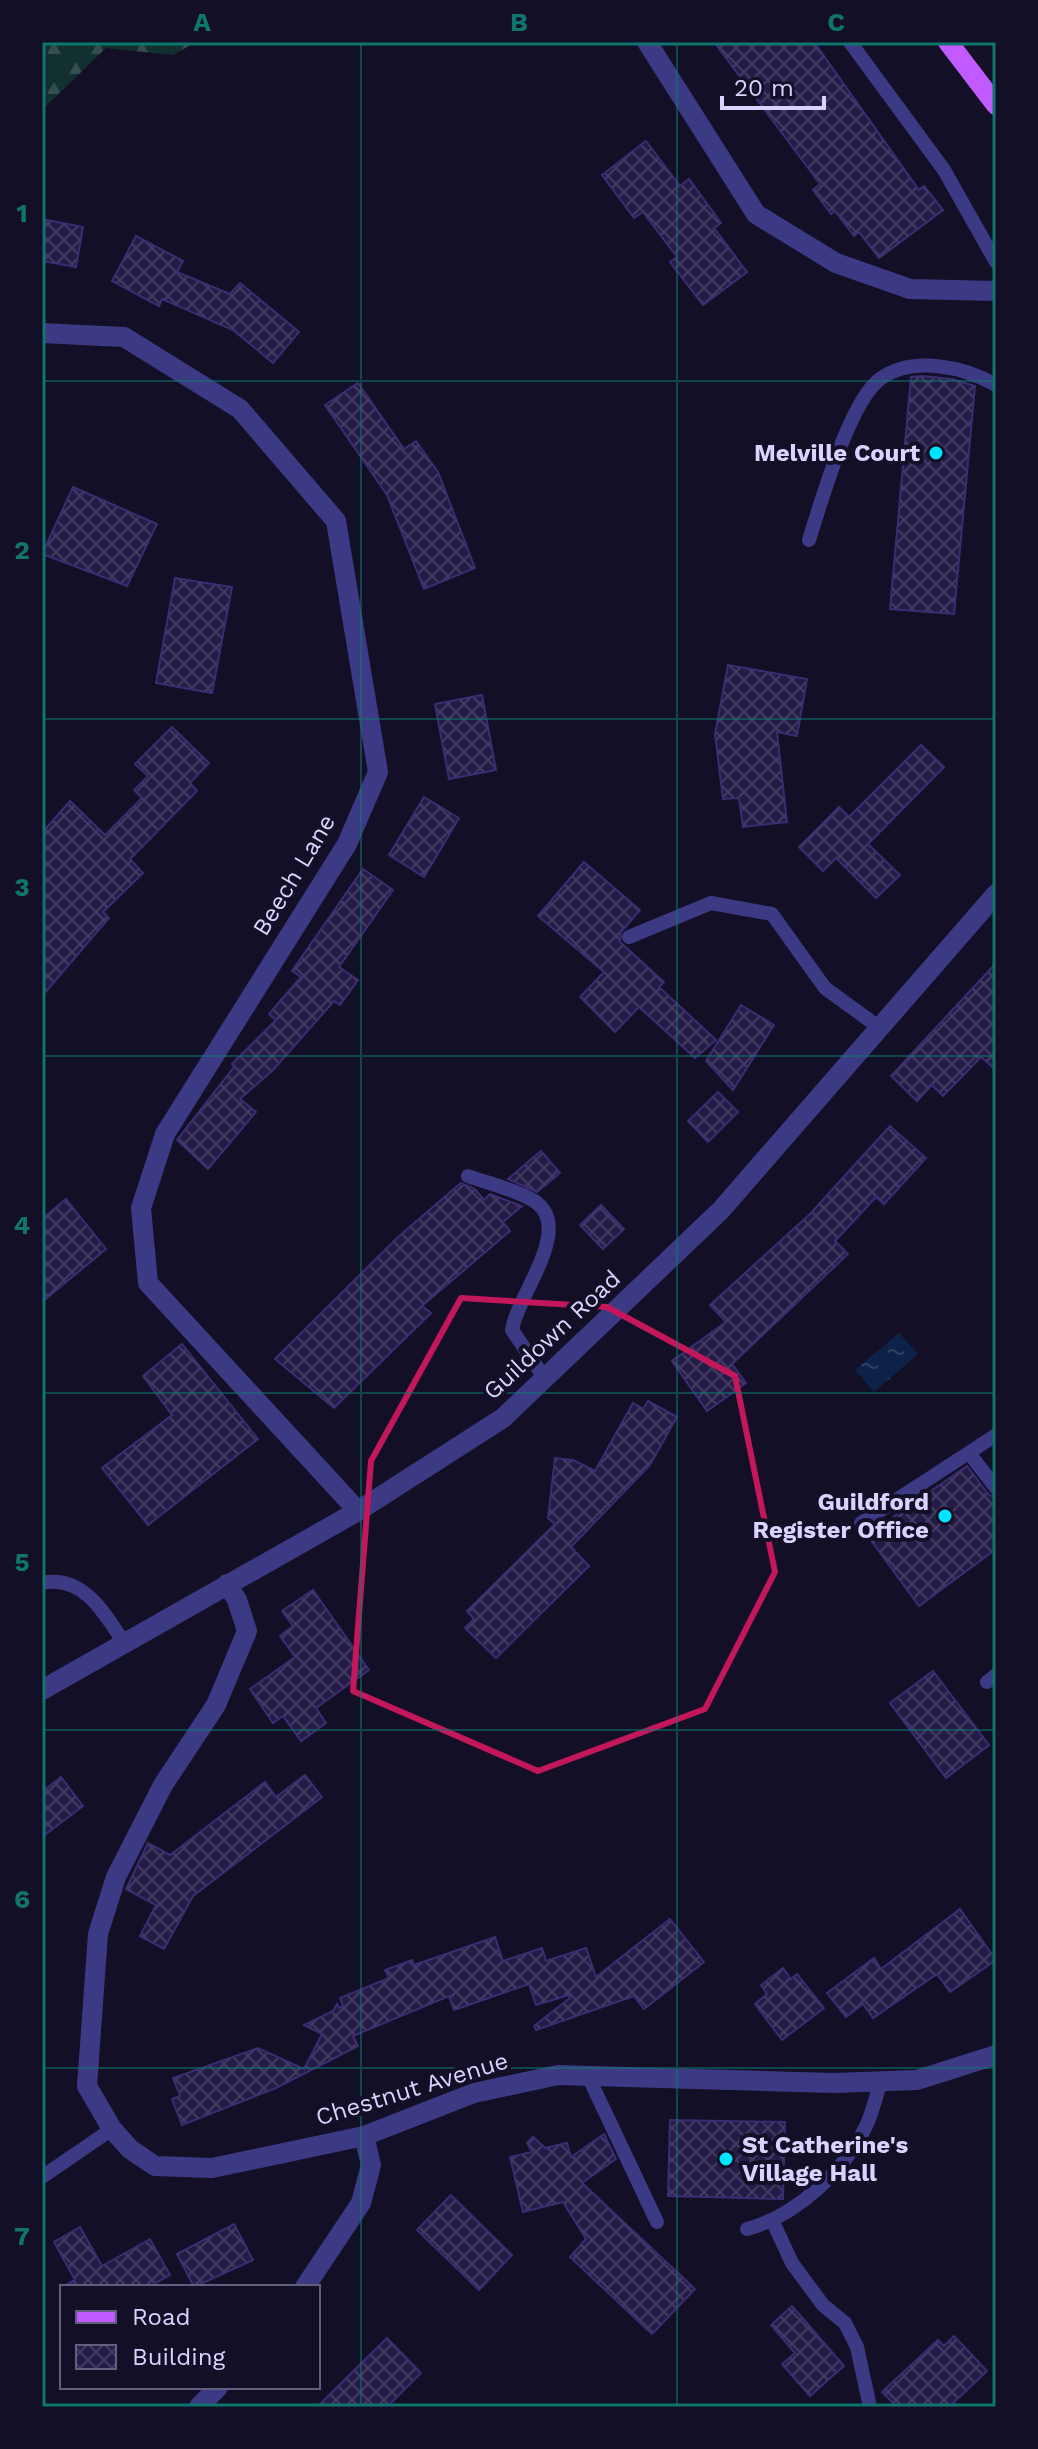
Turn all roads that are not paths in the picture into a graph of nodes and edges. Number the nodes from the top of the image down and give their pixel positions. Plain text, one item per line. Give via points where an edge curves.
1 (647, 42) edge
2 (850, 42) edge
3 (948, 42) edge
4 (996, 105) edge
5 (996, 262) edge
6 (996, 291) edge
7 (42, 333) edge
8 (996, 385) edge
9 (809, 540) dead end
10 (996, 894) edge
11 (629, 937) dead end
12 (880, 1028) junction
13 (468, 1176) dead end
14 (545, 1379) junction
15 (996, 1435) edge
16 (969, 1453) junction
17 (996, 1488) edge
18 (358, 1511) junction
19 (861, 1523) dead end
20 (42, 1583) edge
21 (227, 1584) junction
22 (124, 1643) junction
23 (42, 1690) edge
24 (996, 2055) edge
25 (588, 2076) junction
26 (881, 2082) junction
27 (112, 2129) junction
28 (364, 2136) junction
29 (42, 2177) edge
30 (657, 2222) dead end
31 (773, 2222) junction
32 (747, 2229) dead end
33 (306, 2285) edge
34 (216, 2389) edge
35 (199, 2407) edge
36 (870, 2407) edge

1 - 6 street via 756,214 836,263 910,289
2 - 5 lane via 944,170
3 - 4 main road
7 - 18 street, Beech Lane via 124,337 240,409 336,521 378,772 347,844 165,1134 141,1208 148,1283
8 - 9 lane via 976,374 923,363 880,379 847,429
10 - 12 street, Guildown Road
11 - 12 lane via 711,903 772,914 825,988
12 - 14 street, Guildown Road via 721,1210
13 - 14 lane via 530,1197 549,1218 550,1243 515,1311 512,1330
14 - 18 street, Guildown Road via 503,1418
15 - 16 lane
16 - 17 lane
16 - 19 lane
18 - 21 street, Guildown Road
20 - 22 lane via 71,1585 96,1600
21 - 22 street, Guildown Road
21 - 27 street, Chestnut Avenue via 247,1631 216,1705 163,1785 116,1877 98,1934 87,2086
22 - 23 street, Guildown Road
24 - 26 street, Chestnut Avenue via 917,2080
25 - 26 street, Chestnut Avenue
25 - 28 street, Chestnut Avenue via 558,2075 474,2093
25 - 30 lane
26 - 31 lane via 867,2125 836,2168 799,2205
27 - 28 street, Chestnut Avenue via 155,2166 212,2168
27 - 29 lane
28 - 33 street via 371,2165 361,2203
31 - 32 lane
31 - 36 lane via 792,2263 823,2305 845,2323 857,2347
34 - 35 street

